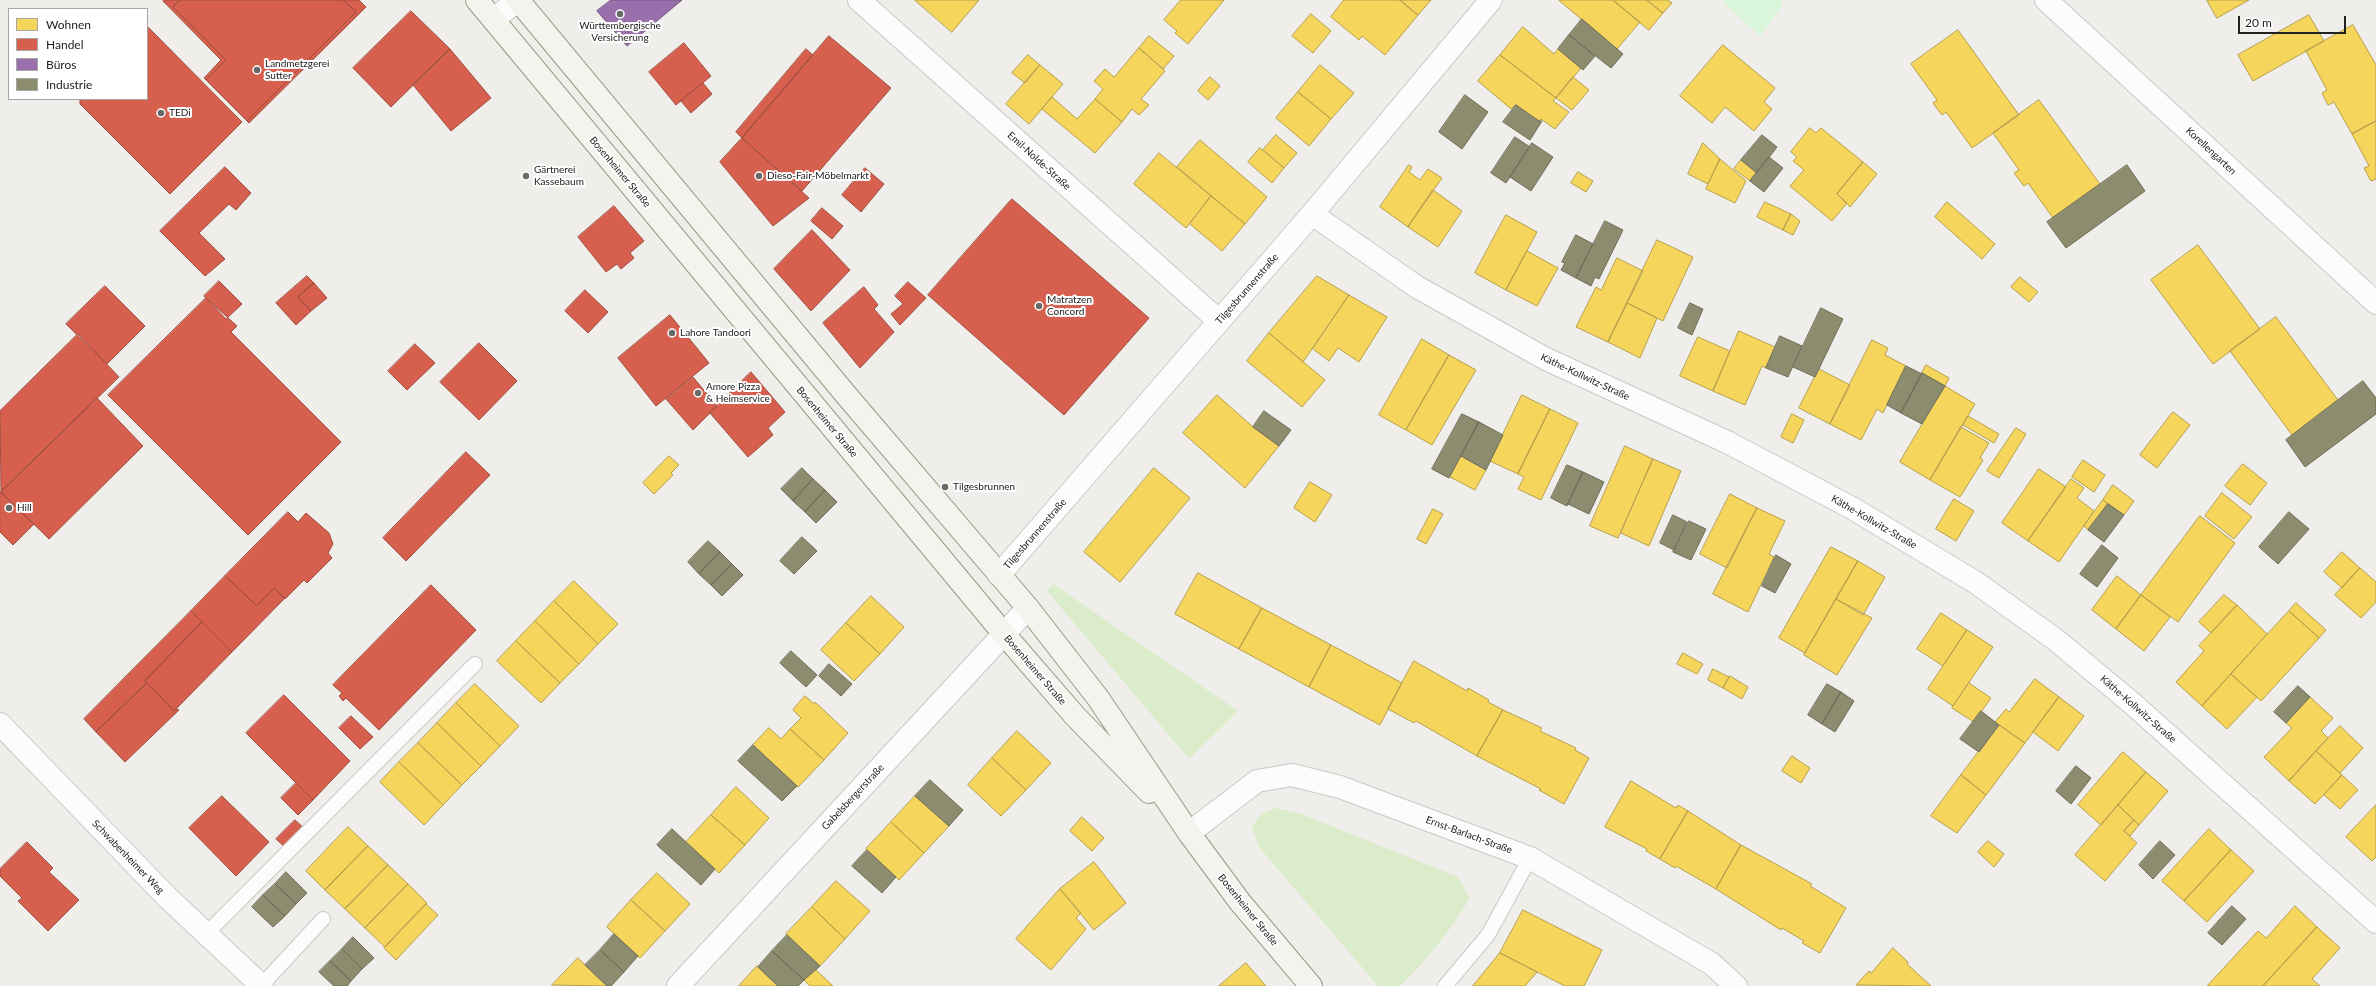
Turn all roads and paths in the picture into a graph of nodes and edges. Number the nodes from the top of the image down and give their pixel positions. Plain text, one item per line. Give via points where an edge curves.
1 (478, 0) edge
2 (518, 0) edge
3 (858, 0) edge
4 (1491, 0) edge
5 (2046, 0) edge
6 (493, 19) junction
7 (1312, 214) junction
8 (2376, 303) edge
9 (1219, 321) junction
10 (999, 575) junction
11 (1028, 608) junction
12 (1004, 634) junction
13 (475, 664) dead end
14 (0, 724) edge
15 (1189, 833) junction
16 (1530, 858) junction
17 (323, 919) dead end
18 (2376, 922) edge
19 (206, 934) junction
20 (261, 986) edge
21 (678, 986) edge
22 (1311, 986) edge
23 (1445, 986) edge
24 (1736, 986) edge

1 - 6 street, Bosenheimer Straße
2 - 6 street
2 - 10 street, Bosenheimer Straße via 842,391
3 - 9 street, Emil-Nolde-Straße
4 - 7 street, Tilgesbrunnenstraße
5 - 8 street, Korellengarten
6 - 12 street, Bosenheimer Straße
7 - 9 street, Tilgesbrunnenstraße
7 - 18 street, Käthe-Kollwitz-Straße via 1417,287 1546,360 1727,442 1852,508 1975,582 2056,640 2133,704
9 - 10 street, Tilgesbrunnenstraße
10 - 11 street, Bosenheimer Straße
11 - 12 street, Gabelsbergerstraße
11 - 15 street, Bosenheimer Straße via 1098,698
12 - 15 street, Bosenheimer Straße via 1076,716
12 - 21 street, Gabelsbergerstraße
13 - 19 lane
14 - 19 street, Schwabenheimer Weg
15 - 16 street, Ernst-Barlach-Straße via 1257,781 1292,775 1340,787
15 - 22 street, Bosenheimer Straße via 1240,902
16 - 23 lane via 1488,935
16 - 24 street, Ernst-Barlach-Straße via 1712,964
17 - 20 lane
19 - 20 street, Schwabenheimer Weg

